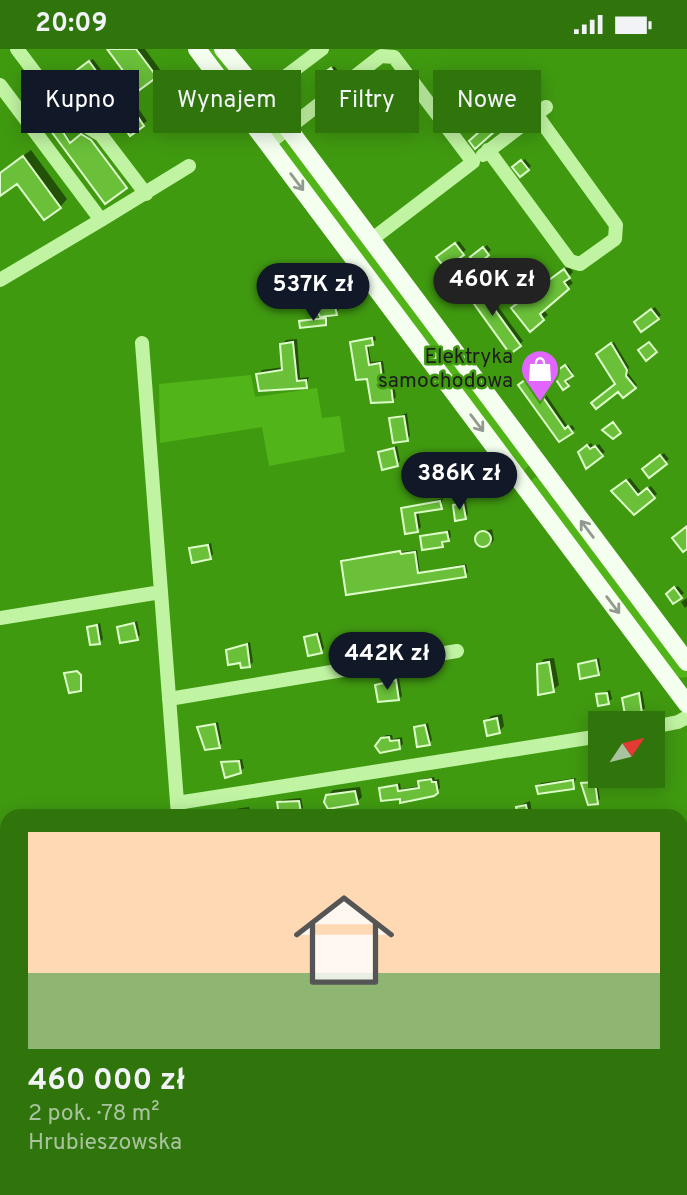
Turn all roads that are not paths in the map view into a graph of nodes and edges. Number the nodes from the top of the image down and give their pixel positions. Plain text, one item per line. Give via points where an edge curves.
1 (17, 49) edge
2 (197, 49) edge
3 (223, 49) edge
4 (322, 49) edge
5 (240, 70) edge
6 (294, 70) edge
7 (0, 85) edge
8 (301, 118) edge
9 (281, 133) edge
10 (292, 133) edge
11 (268, 143) junction
12 (488, 150) junction
13 (473, 162) junction
14 (189, 166) dead end
15 (146, 194) junction
16 (101, 220) junction
17 (371, 240) junction
18 (0, 280) edge
19 (142, 343) dead end
20 (541, 466) junction
21 (520, 481) junction
22 (161, 592) junction
23 (0, 618) edge
24 (457, 651) dead end
25 (687, 662) edge
26 (684, 694) edge
27 (169, 699) junction
28 (687, 717) edge
29 (665, 725) edge
30 (588, 738) edge
31 (177, 809) edge

1 - 15 street via 66,114 99,132
2 - 11 main road
3 - 5 main road
4 - 6 street
7 - 16 street
8 - 13 street via 381,56 394,57
9 - 11 street
10 - 17 main road
11 -> 21 main road
12 - 12 street via 570,261 580,264 615,239 616,225 541,111
12 - 13 street
13 - 17 street
14 - 15 street
15 - 16 street
16 - 18 street
17 - 20 main road
19 - 22 street
20 - 21 main road
25 -> 20 main road
21 -> 26 main road
22 - 23 street
22 - 27 street
24 - 27 street
27 - 31 street
28 - 29 street
30 - 31 street

